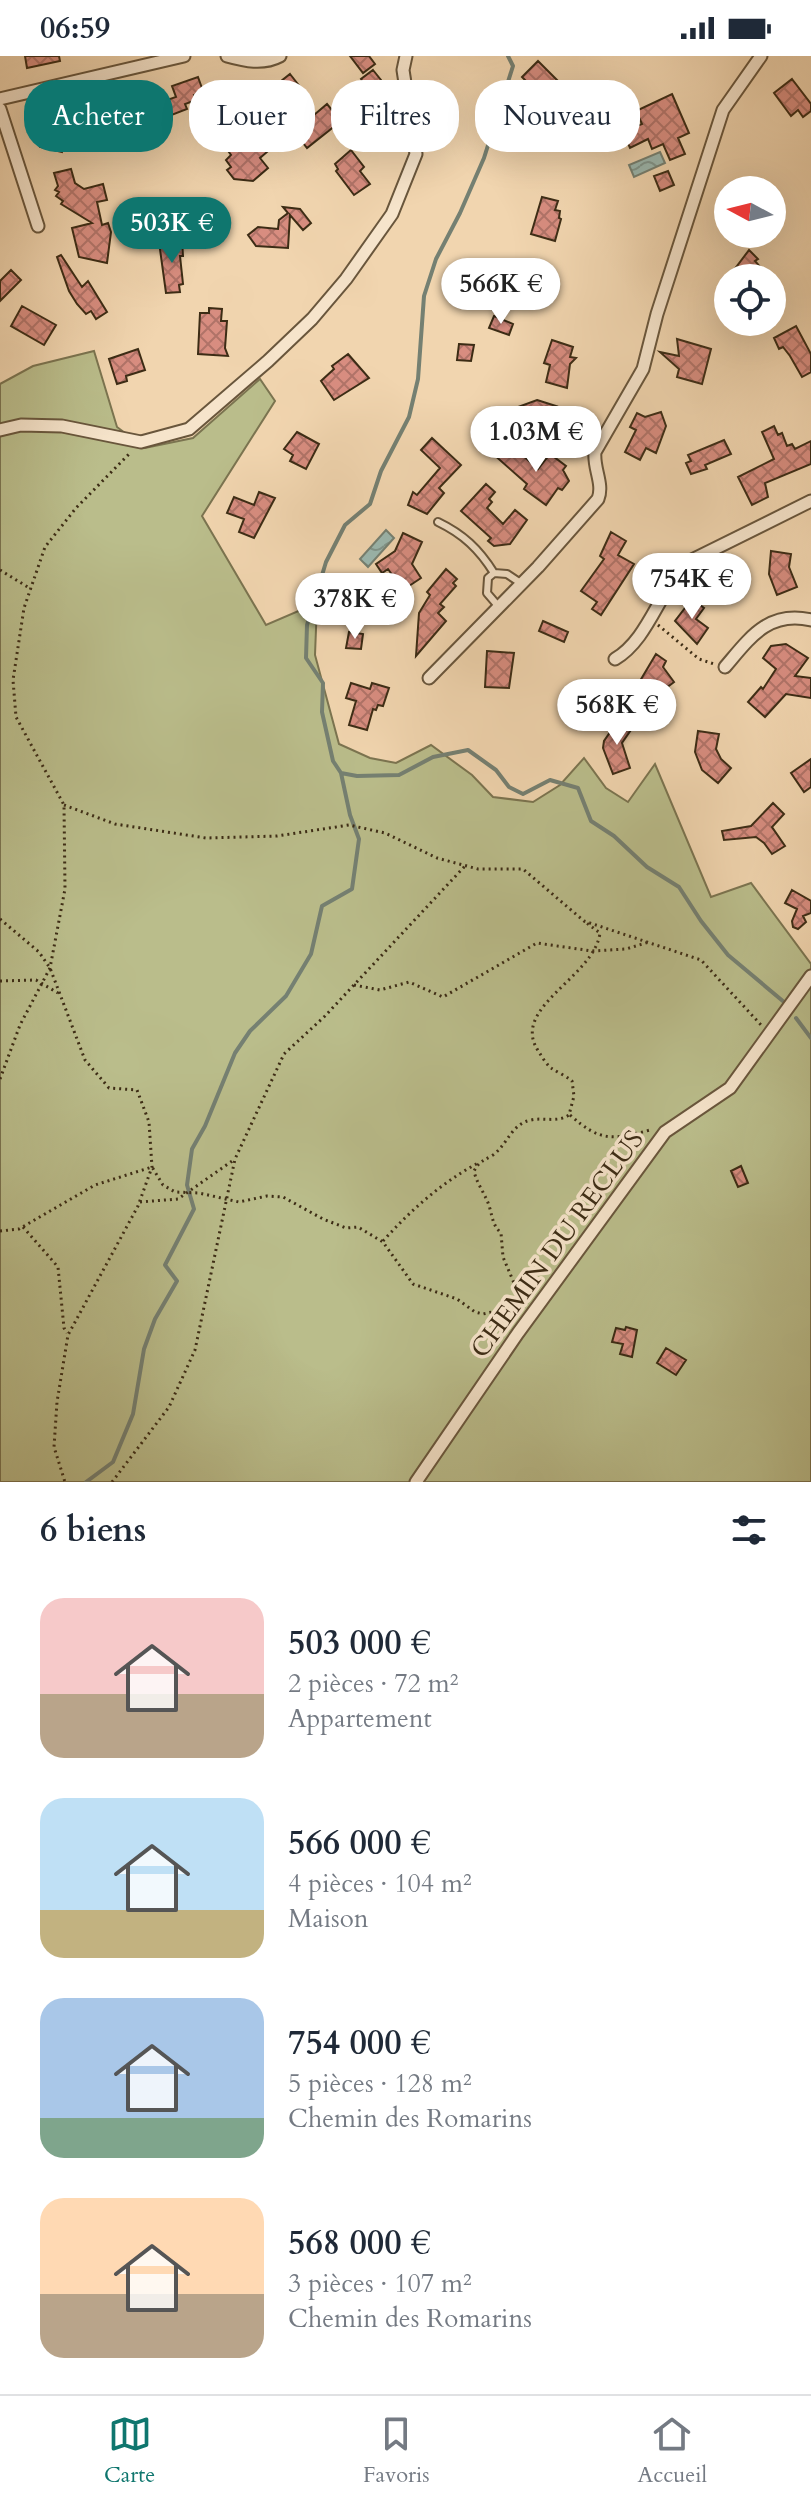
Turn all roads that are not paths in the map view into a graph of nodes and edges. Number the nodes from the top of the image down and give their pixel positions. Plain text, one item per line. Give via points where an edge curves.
1 (184, 56) edge
2 (227, 56) edge
3 (280, 56) edge
4 (406, 56) edge
5 (761, 56) edge
6 (0, 99) edge
7 (1, 114) edge
8 (38, 226) dead end
9 (0, 430) edge
10 (811, 501) edge
11 (438, 522) dead end
12 (494, 573) junction
13 (522, 584) junction
14 (499, 607) junction
15 (811, 620) edge
16 (615, 659) dead end
17 (725, 667) road end
18 (429, 678) dead end
19 (811, 976) edge
20 (416, 1482) edge

1 - 6 street
2 - 3 street via 246,62
4 - 9 street via 403,70 416,154 392,214 346,279 268,361 189,429 141,442 62,426
5 - 13 street via 723,110 643,369 595,452 598,499
7 - 8 street
10 - 16 street via 688,562 633,644
11 - 12 lane via 460,532
12 - 13 lane
12 - 14 lane via 488,578 487,593
13 - 14 street
14 - 18 street
15 - 17 street via 783,619 757,629
19 - 20 street, CHEMIN DU RECLUS via 730,1088 665,1132

